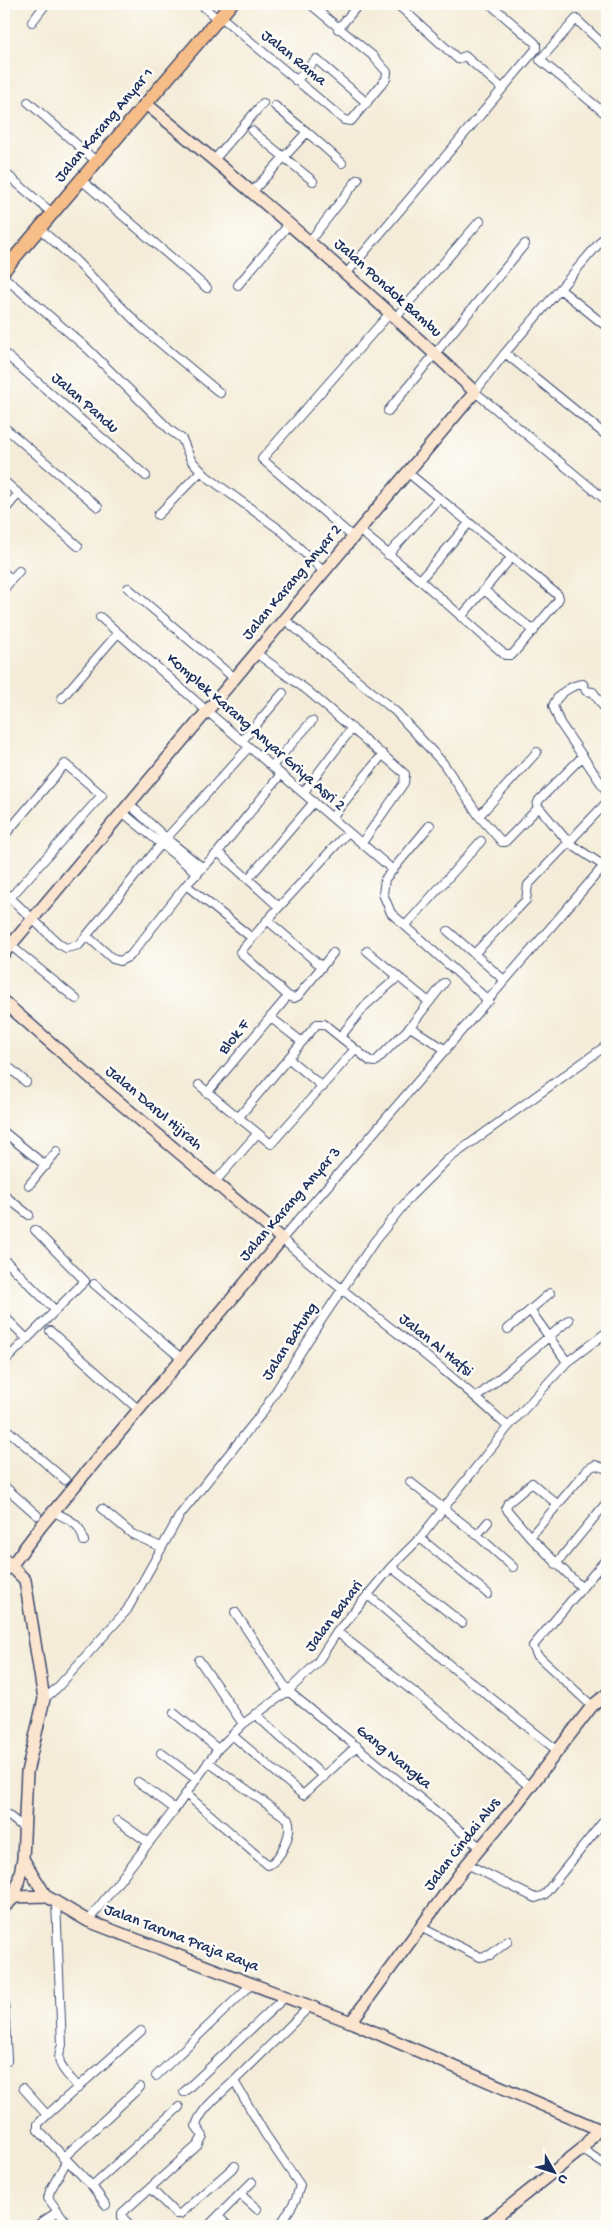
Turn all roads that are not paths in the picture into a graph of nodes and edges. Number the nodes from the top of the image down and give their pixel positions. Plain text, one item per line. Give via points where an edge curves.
1 (46, 4) edge
2 (201, 4) edge
3 (231, 4) edge
4 (310, 4) edge
5 (359, 4) edge
6 (397, 4) edge
7 (490, 4) edge
8 (219, 18) junction
9 (32, 22) dead end
10 (338, 29) junction
11 (607, 48) edge
12 (296, 81) junction
13 (502, 88) junction
14 (28, 102) dead end
15 (264, 102) dead end
16 (145, 103) junction
17 (367, 103) junction
18 (275, 106) dead end
19 (607, 115) edge
20 (252, 131) dead end
21 (307, 132) junction
22 (284, 158) junction
23 (214, 160) junction
24 (96, 161) junction
25 (342, 163) dead end
26 (4, 172) edge
27 (80, 179) junction
28 (358, 179) dead end
29 (313, 181) dead end
30 (252, 192) junction
31 (52, 212) junction
32 (480, 221) dead end
33 (290, 224) junction
34 (39, 228) junction
35 (607, 234) edge
36 (310, 242) junction
37 (525, 244) dead end
38 (4, 270) edge
39 (346, 274) junction
40 (4, 277) edge
41 (238, 285) dead end
42 (207, 288) dead end
43 (561, 290) junction
44 (393, 314) junction
45 (606, 323) edge
46 (4, 353) edge
47 (434, 353) junction
48 (505, 353) junction
49 (475, 392) junction
50 (220, 393) dead end
51 (388, 411) dead end
52 (4, 427) edge
53 (607, 436) edge
54 (201, 471) junction
55 (407, 472) junction
56 (146, 476) dead end
57 (4, 481) edge
58 (18, 494) junction
59 (439, 498) junction
60 (607, 500) edge
61 (98, 507) dead end
62 (4, 511) edge
63 (158, 515) dead end
64 (469, 523) junction
65 (356, 534) junction
66 (78, 546) dead end
67 (388, 555) junction
68 (511, 558) junction
69 (19, 571) dead end
70 (324, 572) junction
71 (4, 573) edge
72 (12, 580) junction
73 (420, 580) junction
74 (128, 588) dead end
75 (4, 589) edge
76 (484, 590) junction
77 (100, 616) dead end
78 (461, 617) junction
79 (284, 619) junction
80 (534, 631) junction
81 (118, 633) junction
82 (256, 653) junction
83 (234, 678) junction
84 (283, 694) dead end
85 (62, 698) dead end
86 (207, 711) junction
87 (607, 712) edge
88 (312, 721) dead end
89 (352, 728) junction
90 (242, 741) junction
91 (249, 747) junction
92 (537, 752) dead end
93 (383, 754) junction
94 (583, 756) junction
95 (272, 766) junction
96 (281, 774) junction
97 (607, 792) edge
98 (304, 793) junction
99 (314, 802) junction
100 (607, 802) edge
101 (126, 808) junction
102 (538, 808) junction
103 (479, 816) junction
104 (332, 817) junction
105 (430, 825) dead end
106 (348, 832) junction
107 (4, 836) edge
108 (164, 841) junction
109 (481, 841) dead end
110 (362, 843) junction
111 (569, 843) junction
112 (218, 852) junction
113 (606, 864) edge
114 (393, 870) junction
115 (200, 871) junction
116 (248, 879) junction
117 (186, 885) junction
118 (7, 895) edge
119 (279, 907) junction
120 (32, 920) junction
121 (267, 920) junction
122 (406, 925) junction
123 (448, 931) dead end
124 (87, 936) junction
125 (252, 938) junction
126 (7, 949) edge
127 (367, 951) dead end
128 (333, 953) dead end
129 (475, 953) junction
130 (321, 966) junction
131 (398, 977) junction
132 (504, 980) junction
133 (444, 983) dead end
134 (76, 999) dead end
135 (284, 1001) dead end
136 (489, 1001) junction
137 (4, 1002) edge
138 (429, 1002) junction
139 (270, 1017) junction
140 (410, 1027) junction
141 (340, 1037) junction
142 (302, 1042) junction
143 (607, 1044) edge
144 (355, 1049) junction
145 (446, 1050) junction
146 (289, 1059) junction
147 (4, 1063) edge
148 (26, 1082) dead end
149 (199, 1085) dead end
150 (323, 1087) junction
151 (207, 1093) junction
152 (238, 1118) junction
153 (4, 1132) edge
154 (257, 1134) junction
155 (57, 1151) dead end
156 (46, 1166) junction
157 (214, 1183) junction
158 (30, 1186) dead end
159 (4, 1195) edge
160 (29, 1215) dead end
161 (35, 1230) dead end
162 (282, 1239) junction
163 (4, 1258) edge
164 (94, 1284) dead end
165 (343, 1290) junction
166 (550, 1293) dead end
167 (55, 1310) junction
168 (530, 1310) junction
169 (4, 1316) edge
170 (569, 1320) dead end
171 (508, 1329) dead end
172 (50, 1332) dead end
173 (607, 1332) edge
174 (549, 1337) junction
175 (27, 1339) junction
176 (182, 1360) junction
177 (4, 1362) edge
178 (567, 1362) junction
179 (477, 1397) junction
180 (139, 1410) junction
181 (4, 1427) edge
182 (508, 1427) junction
183 (607, 1469) edge
184 (65, 1480) dead end
185 (410, 1482) dead end
186 (4, 1486) edge
187 (607, 1502) edge
188 (557, 1504) junction
189 (102, 1509) dead end
190 (441, 1509) junction
191 (54, 1512) junction
192 (37, 1516) dead end
193 (488, 1522) dead end
194 (477, 1535) junction
195 (420, 1538) junction
196 (531, 1538) junction
197 (84, 1541) dead end
198 (160, 1548) junction
199 (607, 1558) edge
200 (556, 1564) junction
201 (6, 1566) edge
202 (391, 1567) junction
203 (513, 1567) dead end
204 (582, 1588) junction
205 (488, 1594) dead end
206 (368, 1595) junction
207 (235, 1612) dead end
208 (462, 1623) dead end
209 (337, 1632) junction
210 (199, 1660) dead end
211 (288, 1691) junction
212 (607, 1694) edge
213 (44, 1699) junction
214 (592, 1706) junction
215 (174, 1713) dead end
216 (255, 1714) junction
217 (243, 1724) junction
218 (232, 1735) junction
219 (357, 1746) junction
220 (218, 1749) junction
221 (558, 1751) junction
222 (161, 1753) dead end
223 (208, 1762) junction
224 (324, 1777) junction
225 (196, 1779) junction
226 (138, 1782) dead end
227 (529, 1786) junction
228 (186, 1794) junction
229 (175, 1809) junction
230 (4, 1812) edge
231 (607, 1817) edge
232 (118, 1821) dead end
233 (24, 1828) junction
234 (149, 1843) junction
235 (480, 1847) junction
236 (23, 1859) junction
237 (467, 1864) junction
238 (15, 1896) junction
239 (46, 1896) junction
240 (56, 1902) junction
241 (4, 1907) edge
242 (88, 1921) junction
243 (420, 1927) junction
244 (508, 1941) dead end
245 (253, 1983) junction
246 (286, 1996) junction
247 (4, 1998) edge
248 (310, 2006) junction
249 (351, 2022) junction
250 (141, 2031) dead end
251 (7, 2061) dead end
252 (156, 2076) dead end
253 (234, 2081) junction
254 (140, 2087) dead end
255 (23, 2088) dead end
256 (79, 2088) junction
257 (184, 2092) dead end
258 (178, 2107) dead end
259 (47, 2115) junction
260 (603, 2131) edge
261 (582, 2149) junction
262 (65, 2160) junction
263 (235, 2166) dead end
264 (607, 2166) edge
265 (252, 2182) dead end
266 (92, 2186) junction
267 (150, 2188) junction
268 (240, 2194) junction
269 (106, 2205) dead end
270 (257, 2209) dead end
271 (57, 2212) junction
272 (218, 2216) junction
273 (282, 2223) edge
274 (488, 2225) edge
275 (36, 2226) edge
276 (70, 2226) edge
277 (131, 2226) edge
278 (208, 2226) edge
279 (228, 2226) edge
280 (291, 2226) edge

1 - 9 street
2 - 8 street, Jalan Rama
3 - 8 main road, Jalan Karang Anyar 1
4 - 10 street
5 - 10 street
6 - 13 street via 458,59 465,56
7 - 13 street via 536,44 533,52
8 - 12 street, Jalan Rama
8 - 16 main road, Jalan Karang Anyar 1
10 - 17 street via 372,56 386,72 386,79
11 - 19 street via 576,19 540,60
12 - 17 street, Jalan Rama via 348,122
12 - 17 street via 316,59
13 - 39 street
14 - 24 street
15 - 23 street
16 - 23 street, Jalan Pondok Bambu
16 - 24 main road, Jalan Karang Anyar 1
18 - 21 street
20 - 22 street
21 - 22 street
21 - 25 street
22 - 29 street
22 - 30 street
23 - 30 street, Jalan Pondok Bambu
24 - 27 main road, Jalan Karang Anyar 1
26 - 31 street
27 - 31 main road, Jalan Karang Anyar 1
27 - 42 street
28 - 36 street
30 - 33 street, Jalan Pondok Bambu
31 - 34 main road, Jalan Karang Anyar 1
32 - 44 street
33 - 36 street, Jalan Pondok Bambu
33 - 41 street
34 - 38 main road, Jalan Karang Anyar 1
34 - 50 street via 142,328
35 - 43 street, Jalan Karang Anyar 2
36 - 39 street, Jalan Pondok Bambu
37 - 47 street
39 - 44 street, Jalan Pondok Bambu
40 - 54 street via 88,349 182,439 191,460
43 - 45 street
43 - 48 street, Jalan Karang Anyar 2
44 - 47 street, Jalan Pondok Bambu
44 - 65 street via 262,459
46 - 56 street, Jalan Pandu
47 - 49 street, Jalan Pondok Bambu
47 - 51 street
48 - 49 street, Jalan Karang Anyar 2
48 - 53 street
49 - 55 street, Jalan Karang Anyar 2
49 - 60 street, Jalan Pondok Bambu
52 - 61 street
54 - 63 street
54 - 70 street via 283,532
55 - 59 street
55 - 65 street, Jalan Karang Anyar 2
57 - 58 street
58 - 62 street
58 - 66 street
59 - 64 street
59 - 67 street
64 - 68 street
64 - 73 street
65 - 67 street
65 - 70 street, Jalan Karang Anyar 2
67 - 73 street
68 - 76 street
68 - 80 street via 559,598
69 - 72 street
70 - 79 street, Jalan Karang Anyar 2
71 - 72 street
72 - 75 street
73 - 78 street
74 - 83 street
76 - 78 street
76 - 80 street
77 - 81 street, Komplek Karang Anyar Griya Asri 2
78 - 80 street via 498,651 508,656
79 - 82 street, Jalan Karang Anyar 2
79 - 103 street via 396,712 443,763
81 - 85 street
81 - 86 street, Komplek Karang Anyar Griya Asri 2
82 - 83 street, Jalan Karang Anyar 2
82 - 89 street
83 - 86 street, Jalan Karang Anyar 2
84 - 90 street
86 - 90 street, Komplek Karang Anyar Griya Asri 2
86 - 101 street, Jalan Karang Anyar 2
87 - 94 street via 583,684 570,688 556,699 555,712
88 - 95 street
89 - 93 street
89 - 98 street
90 - 91 street, Komplek Karang Anyar Griya Asri 2
91 - 95 street, Komplek Karang Anyar Griya Asri 2
91 - 108 street
92 - 103 street
93 - 104 street
93 - 110 street via 405,774 404,783
94 - 97 street
94 - 102 street via 539,800
95 - 96 street, Komplek Karang Anyar Griya Asri 2
96 - 98 street, Komplek Karang Anyar Griya Asri 2
96 - 112 street
98 - 99 street, Komplek Karang Anyar Griya Asri 2
99 - 104 street, Komplek Karang Anyar Griya Asri 2
99 - 116 street
100 - 111 street
101 - 108 street
101 - 120 street, Jalan Karang Anyar 2
102 - 103 street via 505,842
102 - 111 street
104 - 106 street, Komplek Karang Anyar Griya Asri 2
105 - 114 street
106 - 110 street, Komplek Karang Anyar Griya Asri 2
106 - 119 street
107 - 118 street via 65,764 102,795
108 - 115 street
108 - 124 street
109 - 122 street
110 - 114 street, Komplek Karang Anyar Griya Asri 2
111 - 113 street
111 - 129 street via 528,885 526,900
112 - 115 street
112 - 116 street
113 - 132 street, Jalan Karang Anyar 3
114 - 122 street via 385,878 383,894 392,913
115 - 117 street
116 - 119 street
117 - 124 street via 126,959 113,959
117 - 125 street
118 - 120 street
119 - 121 street
120 - 124 street via 66,948 79,945
120 - 126 street, Jalan Karang Anyar 2
121 - 125 street
121 - 130 street
122 - 136 street
123 - 129 street
125 - 130 street via 240,952 292,998 298,996
126 - 134 street
127 - 131 street
128 - 130 street
129 - 132 street
131 - 138 street
131 - 141 street via 366,1006
132 - 136 street, Jalan Karang Anyar 3
133 - 138 street
135 - 139 street, Blok F
136 - 145 street, Jalan Karang Anyar 3
137 - 157 street, Jalan Darul Hijrah
138 - 140 street
139 - 142 street
139 - 151 street, Blok F
140 - 144 street via 375,1062
140 - 145 street
141 - 142 street via 320,1023
141 - 144 street
142 - 146 street
143 - 165 street, Jalan Batung via 447,1160 424,1181 374,1242
144 - 150 street
145 - 162 street, Jalan Karang Anyar 3
146 - 150 street
146 - 152 street
147 - 148 street
149 - 151 street
150 - 154 street via 273,1143
151 - 152 street
152 - 154 street
153 - 156 street
154 - 157 street
155 - 156 street
156 - 158 street
157 - 162 street, Jalan Darul Hijrah
159 - 160 street
161 - 167 street via 85,1280
162 - 165 street, Jalan Al Hafsi
162 - 176 street, Jalan Karang Anyar 3
163 - 167 street
164 - 176 street
165 - 179 street, Jalan Al Hafsi
165 - 198 street, Jalan Batung via 262,1413 180,1515
166 - 168 street
167 - 175 street
168 - 171 street
168 - 174 street
169 - 175 street
170 - 174 street
172 - 180 street
173 - 178 street, Jalan Bahari
174 - 178 street
174 - 179 street
175 - 177 street
176 - 180 street, Jalan Karang Anyar 3
178 - 182 street, Jalan Bahari
179 - 182 street, Jalan Al Hafsi
180 - 191 street, Jalan Karang Anyar 3
181 - 184 street
182 - 190 street, Jalan Bahari
183 - 188 street via 592,1466
185 - 190 street
186 - 192 street
187 - 200 street
188 - 196 street
188 - 196 street via 532,1482 508,1503 508,1511
189 - 198 street via 132,1534
190 - 194 street
190 - 195 street, Jalan Bahari
191 - 197 street via 78,1526
191 - 201 street, Jalan Karang Anyar 3
193 - 194 street
194 - 203 street
195 - 202 street, Jalan Bahari
195 - 205 street
196 - 200 street
198 - 213 street, Jalan Batung via 127,1610
199 - 204 street
200 - 204 street
201 - 213 street via 23,1576 26,1585
202 - 206 street, Jalan Bahari
202 - 208 street
204 - 214 street via 532,1646 537,1655
206 - 209 street, Jalan Bahari
206 - 221 street
207 - 211 street, Gang Nangka
209 - 211 street, Jalan Bahari via 317,1664
209 - 227 street
210 - 217 street
211 - 216 street, Jalan Bahari
211 - 219 street, Gang Nangka
212 - 214 street, Jalan Cindai Alus
213 - 233 street via 27,1772
214 - 221 street, Jalan Cindai Alus
215 - 220 street
216 - 217 street, Jalan Bahari
216 - 224 street
217 - 218 street, Jalan Bahari
218 - 220 street, Jalan Bahari
218 - 224 street via 300,1795 306,1794
219 - 224 street
219 - 235 street, Gang Nangka
220 - 223 street, Jalan Bahari
221 - 227 street, Jalan Cindai Alus
222 - 225 street
223 - 225 street, Jalan Bahari
223 - 228 street via 288,1819 290,1827 281,1855 268,1865
225 - 228 street, Jalan Bahari
226 - 229 street
227 - 235 street, Jalan Cindai Alus via 513,1810
228 - 229 street, Jalan Bahari
229 - 234 street, Jalan Bahari
230 - 233 street
231 - 237 street via 544,1895 535,1898
232 - 234 street
233 - 236 street
234 - 242 street, Jalan Bahari
235 - 237 street, Jalan Cindai Alus
236 - 238 street
236 - 239 street
237 - 243 street, Jalan Cindai Alus
238 - 239 street
238 - 241 street
239 - 240 street, Jalan Taruna Praja Raya
240 - 242 street, Jalan Taruna Praja Raya
240 - 256 street via 62,2045 58,2060
242 - 245 street, Jalan Taruna Praja Raya
243 - 244 street via 480,1957 490,1955
243 - 249 street, Jalan Cindai Alus
245 - 246 street, Jalan Taruna Praja Raya
245 - 252 street
246 - 248 street, Jalan Taruna Praja Raya
246 - 257 street
247 - 251 street
248 - 249 street, Jalan Taruna Praja Raya
248 - 253 street
249 - 260 street, Jalan Taruna Praja Raya
250 - 256 street
253 - 267 street via 208,2106 197,2122 203,2136 198,2145
253 - 273 street via 255,2119 300,2185
254 - 262 street
255 - 259 street
256 - 259 street
258 - 266 street
259 - 262 street via 38,2124 38,2130
260 - 261 street
261 - 264 street
261 - 274 street
262 - 266 street
262 - 271 street via 48,2195
263 - 267 street via 180,2214 176,2214
265 - 268 street
266 - 269 street
267 - 277 street via 122,2213
268 - 270 street
268 - 272 street
271 - 275 street
271 - 276 street
272 - 278 street
272 - 279 street
273 - 280 street

